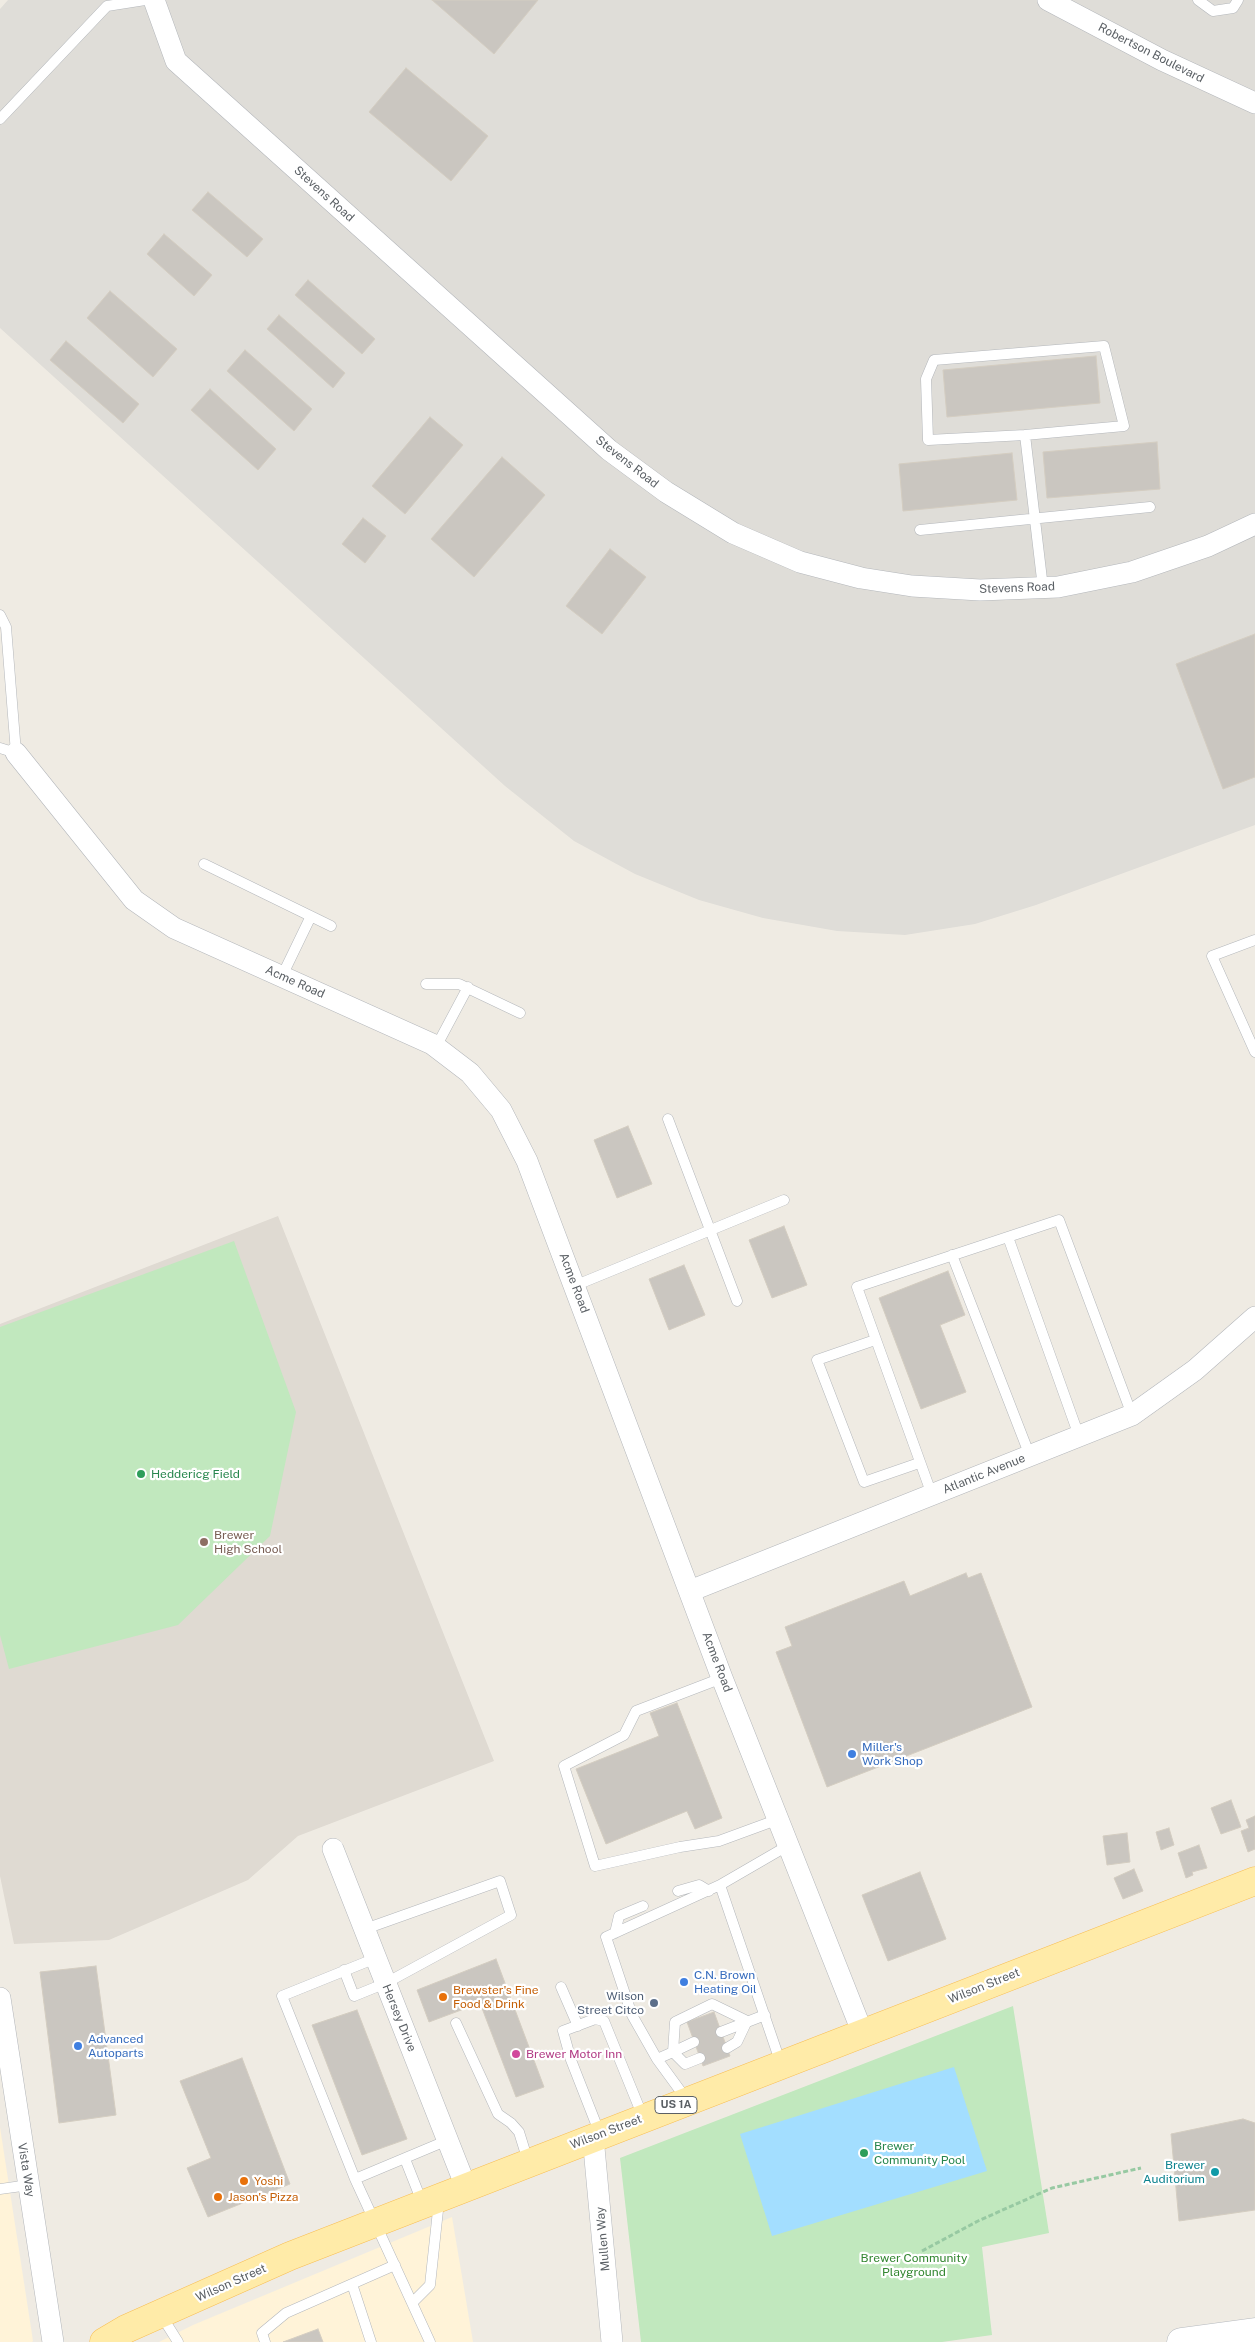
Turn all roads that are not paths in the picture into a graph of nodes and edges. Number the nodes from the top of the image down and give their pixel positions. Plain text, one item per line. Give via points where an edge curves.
1 (145, 0) edge
2 (154, 0) edge
3 (1048, 0) edge
4 (1198, 0) edge
5 (1238, 0) edge
6 (1255, 103) edge
7 (0, 119) edge
8 (1025, 435) junction
9 (1150, 507) dead end
10 (1034, 519) junction
11 (1255, 524) edge
12 (920, 530) dead end
13 (1043, 588) junction
14 (0, 615) edge
15 (8, 750) edge
16 (204, 864) dead end
17 (311, 916) junction
18 (330, 926) dead end
19 (1255, 940) edge
20 (282, 976) junction
21 (426, 984) dead end
22 (468, 987) junction
23 (520, 1013) dead end
24 (1254, 1045) edge
25 (436, 1047) junction
26 (668, 1119) dead end
27 (784, 1200) dead end
28 (709, 1229) junction
29 (1008, 1236) junction
30 (952, 1255) junction
31 (574, 1286) junction
32 (737, 1301) dead end
33 (1255, 1317) edge
34 (875, 1340) junction
35 (1132, 1415) junction
36 (1079, 1436) junction
37 (1030, 1456) junction
38 (919, 1463) junction
39 (932, 1494) junction
40 (690, 1591) junction
41 (722, 1678) junction
42 (779, 1819) junction
43 (789, 1845) junction
44 (334, 1848) dead end
45 (1255, 1881) edge
46 (720, 1885) junction
47 (678, 1891) dead end
48 (709, 1891) junction
49 (642, 1906) dead end
50 (365, 1929) junction
51 (615, 1933) junction
52 (376, 1958) junction
53 (344, 1970) junction
54 (386, 1983) junction
55 (561, 1987) dead end
56 (0, 1998) edge
57 (765, 2015) junction
58 (747, 2021) junction
59 (456, 2023) dead end
60 (578, 2026) junction
61 (721, 2032) dead end
62 (862, 2034) junction
63 (694, 2042) dead end
64 (727, 2048) dead end
65 (673, 2052) junction
66 (700, 2058) dead end
67 (657, 2059) junction
68 (781, 2065) junction
69 (688, 2101) junction
70 (643, 2118) junction
71 (597, 2135) junction
72 (448, 2140) junction
73 (405, 2159) junction
74 (528, 2162) junction
75 (355, 2179) junction
76 (28, 2185) junction
77 (466, 2187) junction
78 (0, 2189) edge
79 (431, 2200) junction
80 (375, 2223) junction
81 (395, 2265) junction
82 (352, 2284) junction
83 (413, 2302) junction
84 (160, 2314) junction
85 (1255, 2332) edge
86 (264, 2337) edge
87 (53, 2342) edge
88 (104, 2342) edge
89 (178, 2342) edge
90 (255, 2342) edge
91 (372, 2342) edge
92 (430, 2342) edge
93 (612, 2342) edge
94 (1181, 2342) edge

1 - 7 lane via 107,6
2 - 13 street, Stevens Road via 176,61 609,450 666,492 733,532 800,562 861,578 961,589
3 - 6 street, Robertson Boulevard via 1162,60
4 - 5 lane via 1213,11 1233,8
8 - 8 lane via 1124,426 1104,346 934,360 926,379 928,440
8 - 10 lane
9 - 10 lane
10 - 12 lane
10 - 13 lane
11 - 13 street, Stevens Road via 1208,546 1132,572
14 - 15 lane via 6,627
15 - 20 street, Acme Road via 134,900 174,928
16 - 17 lane
17 - 18 lane
17 - 20 lane
19 - 24 lane via 1212,956
20 - 25 street, Acme Road
21 - 22 lane
22 - 23 lane
22 - 25 lane
25 - 31 street, Acme Road via 470,1072 501,1110 527,1161
26 - 28 lane
27 - 28 lane
28 - 31 lane
28 - 32 lane
29 - 30 lane
29 - 35 lane via 1059,1220
29 - 36 lane
30 - 34 lane via 857,1287
30 - 37 lane
31 - 40 street, Acme Road
33 - 35 street, Atlantic Avenue via 1195,1370
34 - 38 lane
34 - 38 lane via 817,1360 864,1482
35 - 36 street, Atlantic Avenue
36 - 37 street, Atlantic Avenue
37 - 39 street, Atlantic Avenue
38 - 39 lane
39 - 40 street, Atlantic Avenue
40 - 41 street, Acme Road
41 - 42 street, Acme Road
41 - 42 lane via 636,1712 624,1735 564,1766 595,1866 719,1841
42 - 43 street, Acme Road
43 - 46 lane
43 - 62 street, Acme Road
44 - 50 street, Hersey Drive
45 - 62 main road, Wilson Street / US 1A
46 - 48 lane
46 - 57 lane
47 - 48 lane via 699,1885
48 - 51 lane
49 - 51 lane via 619,1916
50 - 52 street, Hersey Drive
50 - 54 lane via 500,1881 511,1915
51 - 67 lane via 606,1937 623,1990 632,2015
52 - 53 lane
52 - 54 street, Hersey Drive
53 - 54 lane via 354,1996
53 - 75 lane via 282,1996
54 - 72 street, Hersey Drive
55 - 60 lane
56 - 76 street, Vista Way
57 - 58 lane
57 - 68 lane
58 - 61 lane
58 - 64 lane via 737,2042
58 - 65 lane via 712,2004 675,2022
59 - 74 lane via 498,2114 519,2132
60 - 70 lane via 595,2019 604,2021
60 - 71 lane via 563,2031
62 - 68 main road, Wilson Street / US 1A
63 - 65 lane
65 - 66 lane via 685,2064
65 - 67 lane
67 - 69 lane
68 - 69 main road, Wilson Street / US 1A
69 - 70 main road, Wilson Street / US 1A
70 - 71 main road, Wilson Street / US 1A
71 - 74 main road, Wilson Street / US 1A
71 - 93 street, Mullen Way
72 - 73 lane
72 - 77 street, Hersey Drive
73 - 75 lane
73 - 79 lane
74 - 77 main road, Wilson Street / US 1A
75 - 80 lane
76 - 78 lane
76 - 87 street, Vista Way
77 - 79 main road, Wilson Street / US 1A
79 - 80 main road, Wilson Street / US 1A
79 - 83 lane via 430,2285
80 - 81 lane
80 - 84 main road, Wilson Street / US 1A via 290,2256
81 - 82 lane
81 - 83 lane
82 - 86 lane via 286,2313
82 - 91 lane
83 - 92 lane
84 - 88 main road, Wilson Street / US 1A
84 - 89 lane
85 - 94 main road
86 - 90 lane

